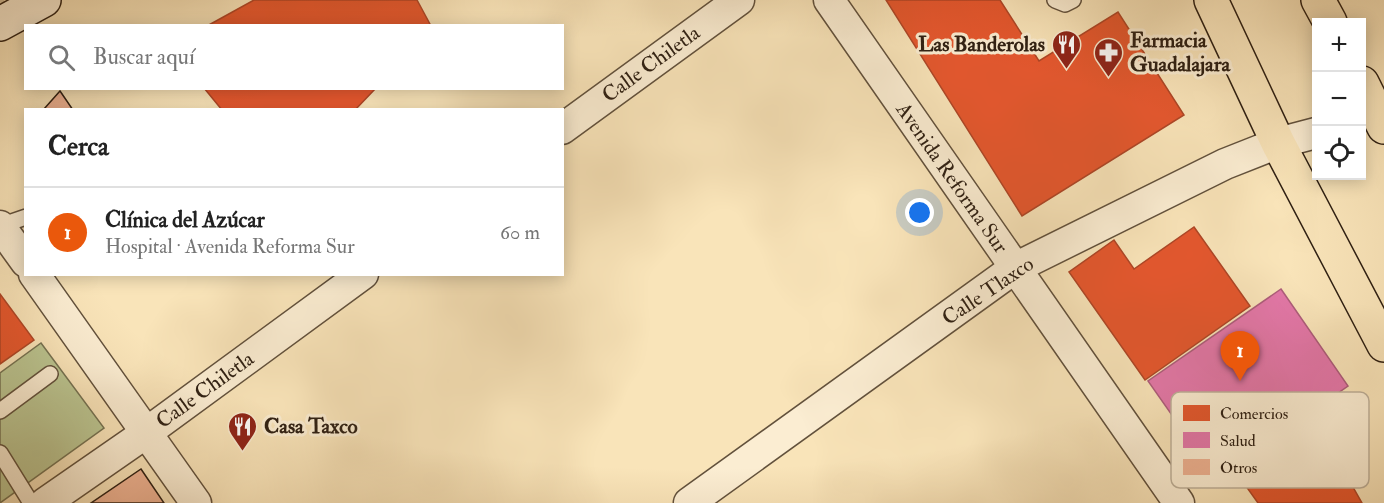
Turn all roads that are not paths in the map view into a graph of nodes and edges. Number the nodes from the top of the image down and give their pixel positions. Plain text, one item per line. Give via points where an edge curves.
1 (44, 0) edge
2 (739, 0) edge
3 (829, 0) edge
4 (1055, 0) edge
5 (1073, 0) edge
6 (1211, 0) edge
7 (1318, 0) edge
8 (1328, 18) edge
9 (0, 24) edge
10 (1366, 93) edge
11 (1377, 119) edge
12 (564, 128) edge
13 (1312, 134) edge
14 (1278, 143) junction
15 (24, 218) edge
16 (0, 226) edge
17 (24, 259) edge
18 (1015, 268) junction
19 (35, 276) edge
20 (360, 276) edge
21 (1384, 345) edge
22 (50, 374) dead end
23 (0, 411) edge
24 (146, 433) junction
25 (0, 453) edge
26 (31, 503) edge
27 (45, 503) edge
28 (196, 503) edge
29 (689, 503) edge
30 (1179, 503) edge

1 - 9 main road
2 - 12 street, Calle Chiletla
3 - 18 street, Avenida Reforma Sur
4 - 5 lane via 1065,4
6 - 14 main road
7 - 8 main road
10 - 11 main road
13 - 14 street, Calle Tlaxco
14 - 18 street, Calle Tlaxco via 1225,164
14 - 21 main road
15 - 16 lane
16 - 17 street
18 - 29 street, Calle Tlaxco
18 - 30 street, Avenida Reforma Sur
19 - 24 street
20 - 24 street, Calle Chiletla
22 - 23 lane
24 - 27 street, Calle Chiletla
24 - 28 street
25 - 26 lane

